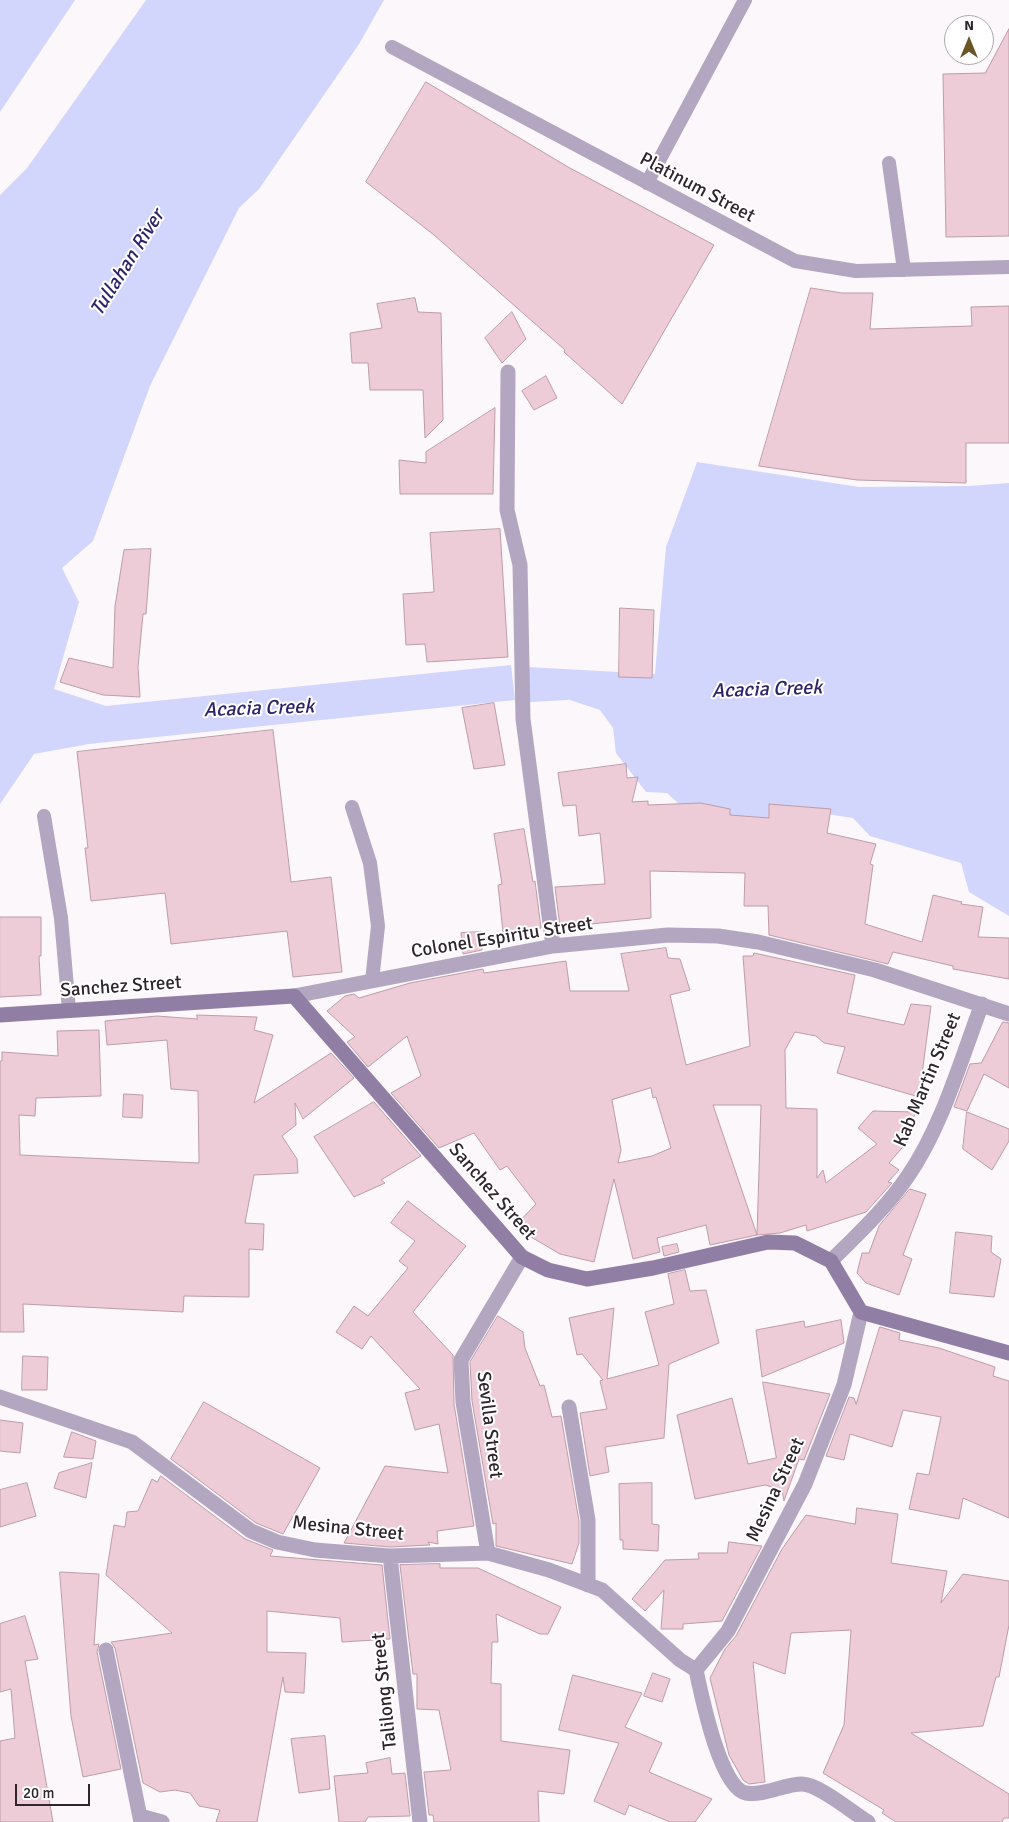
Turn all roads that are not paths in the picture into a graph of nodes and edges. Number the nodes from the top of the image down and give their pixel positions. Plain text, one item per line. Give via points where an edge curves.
1 (745, 0) edge
2 (392, 47) dead end
3 (889, 163) dead end
4 (648, 183) junction
5 (1009, 267) edge
6 (904, 270) junction
7 (508, 372) dead end
8 (352, 807) dead end
9 (44, 816) dead end
10 (553, 946) junction
11 (372, 981) junction
12 (294, 996) junction
13 (982, 1004) junction
14 (69, 1010) junction
15 (1009, 1014) edge
16 (0, 1015) edge
17 (522, 1257) junction
18 (831, 1261) junction
19 (861, 1312) junction
20 (1009, 1353) edge
21 (0, 1397) edge
22 (568, 1407) dead end
23 (488, 1554) junction
24 (390, 1556) junction
25 (588, 1585) junction
26 (106, 1650) dead end
27 (696, 1670) junction
28 (140, 1819) edge
29 (162, 1822) edge
30 (420, 1822) edge
31 (868, 1822) edge

1 - 4 lane
2 - 4 lane, Platinum Street
3 - 6 lane
4 - 6 lane, Platinum Street via 795,261 856,271
5 - 6 lane, Platinum Street
7 - 10 street via 507,510 520,565 523,719
8 - 11 lane via 370,863 378,926
9 - 14 lane via 61,918
10 - 11 street, Colonel Espiritu Street
10 - 13 street, Colonel Espiritu Street via 668,935 718,936 758,942 875,970
11 - 12 street, Colonel Espiritu Street
12 - 14 street, Sanchez Street
12 - 17 street, Sanchez Street
13 - 15 street, Colonel Espiritu Street
13 - 18 street, Kab Martin Street via 935,1126 909,1176
14 - 16 street, Sanchez Street
17 - 18 street, Sanchez Street via 548,1270 587,1279 768,1242 795,1243
17 - 23 street, Sevilla Street via 462,1360 463,1402
18 - 19 street
19 - 20 street
19 - 27 street, Mesina Street via 844,1386 805,1484 728,1631
21 - 24 street, Mesina Street via 132,1442 251,1531 277,1542 315,1550
22 - 25 street via 588,1520
23 - 24 street, Mesina Street
23 - 25 street, Mesina Street via 549,1570
24 - 30 street, Talilong Street
25 - 27 street, Mesina Street via 602,1590 680,1660
26 - 28 street
27 - 31 street via 715,1749 736,1789 754,1794 803,1784 814,1786
28 - 29 street

